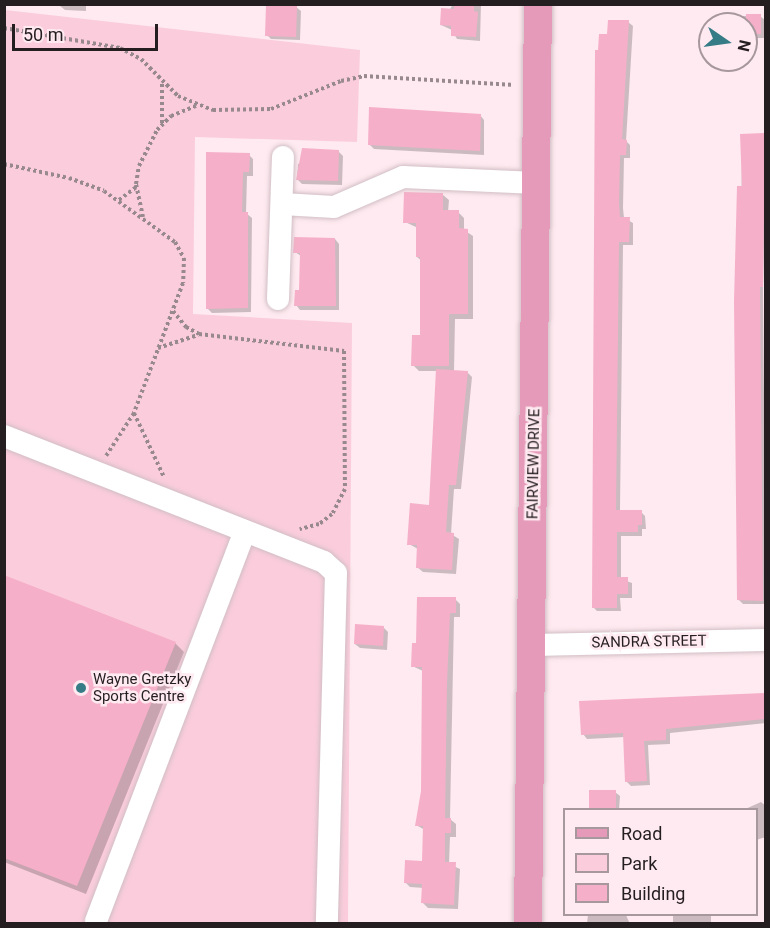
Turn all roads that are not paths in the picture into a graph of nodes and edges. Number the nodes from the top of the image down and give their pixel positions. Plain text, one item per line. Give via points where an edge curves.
1 (538, 4) edge
2 (283, 157) dead end
3 (536, 183) junction
4 (282, 204) junction
5 (278, 299) dead end
6 (4, 436) edge
7 (245, 531) junction
8 (765, 640) edge
9 (532, 645) junction
10 (99, 923) edge
11 (327, 924) edge
12 (528, 924) edge

1 - 3 main road, FAIRVIEW DRIVE
2 - 4 street
3 - 4 street via 403,177 334,207
3 - 9 main road, FAIRVIEW DRIVE
4 - 5 street
6 - 7 street
7 - 10 street
7 - 11 street via 324,562 336,573
8 - 9 street, SANDRA STREET
9 - 12 main road, FAIRVIEW DRIVE

